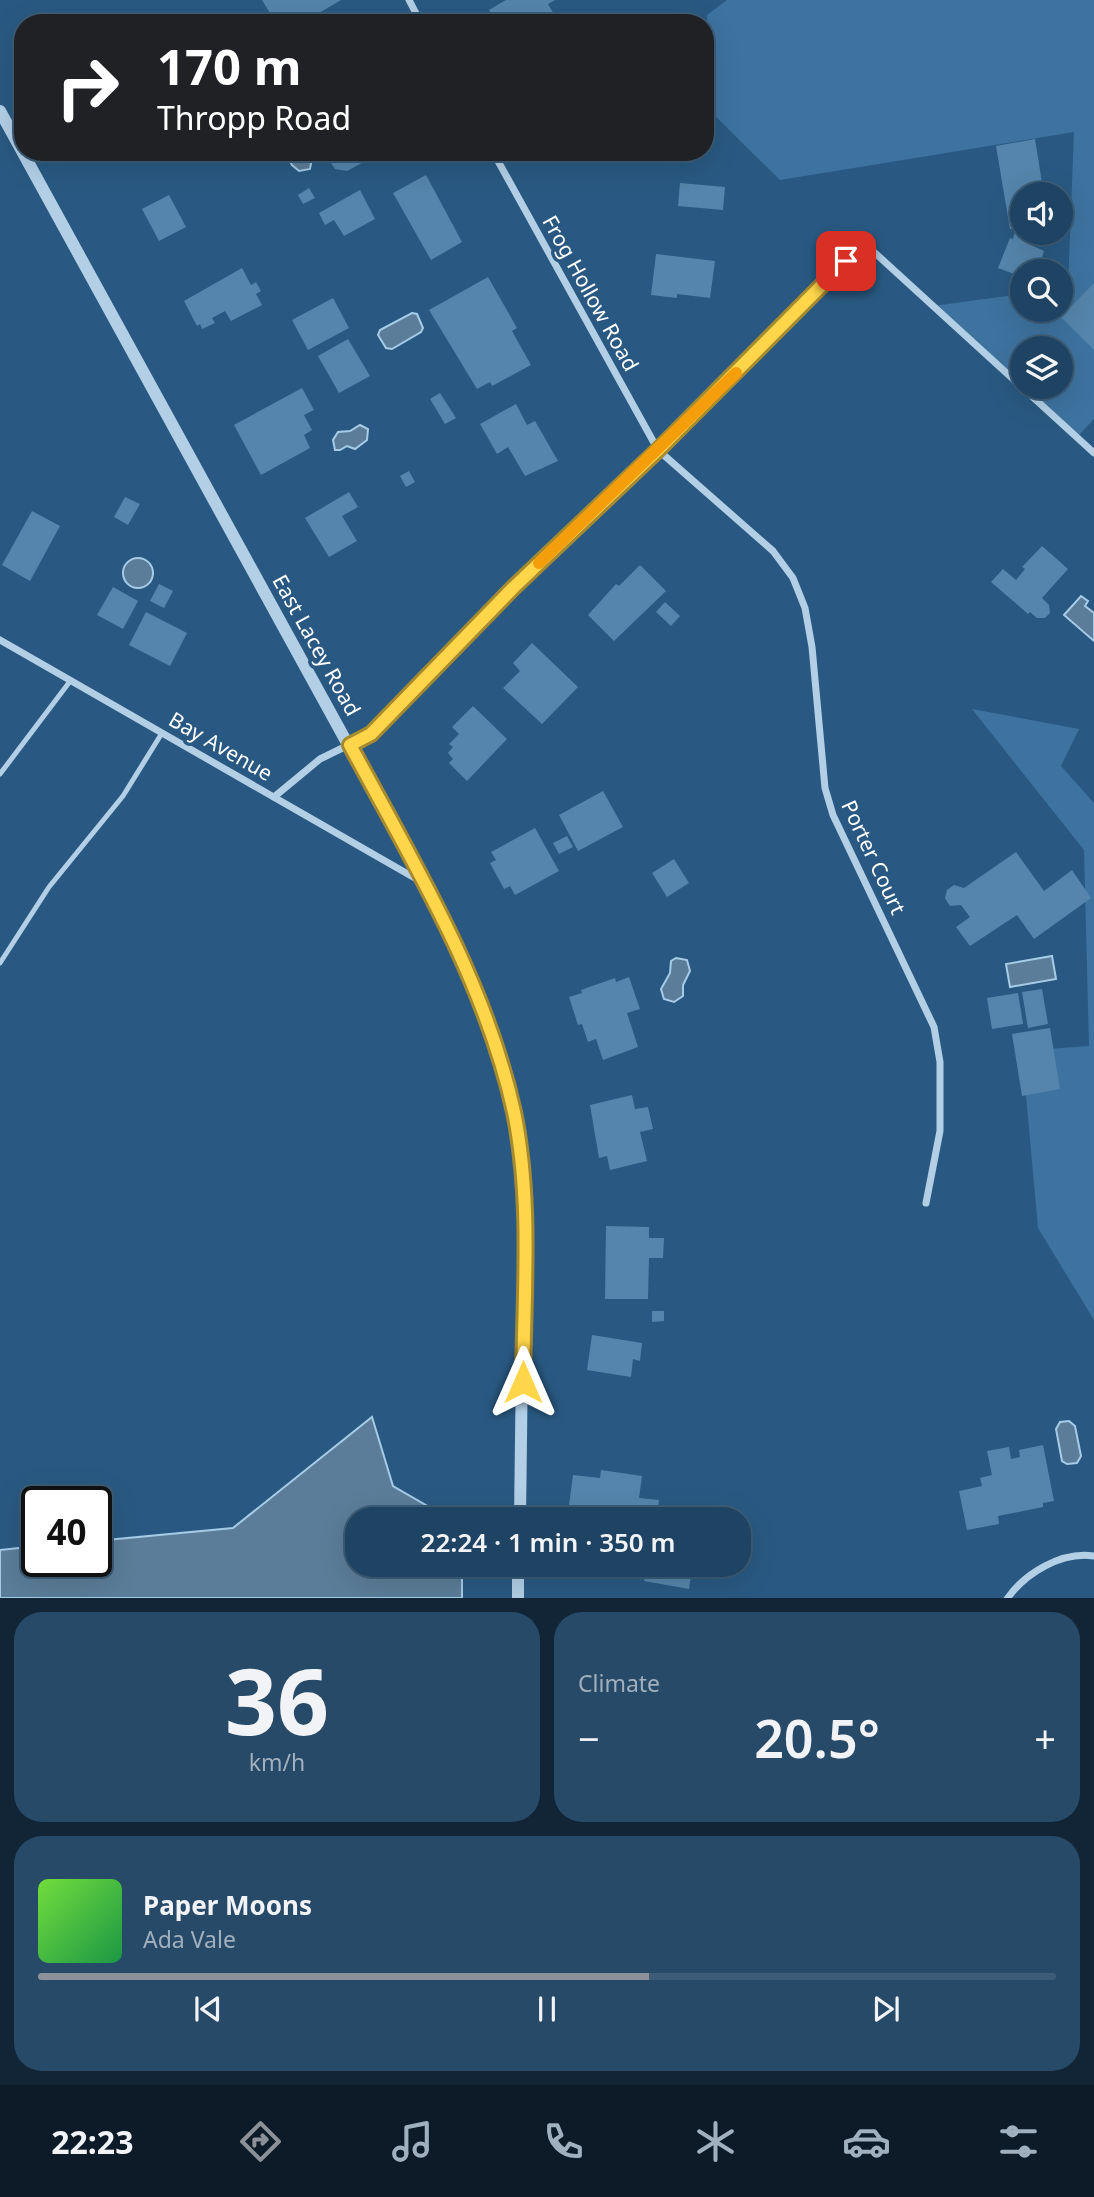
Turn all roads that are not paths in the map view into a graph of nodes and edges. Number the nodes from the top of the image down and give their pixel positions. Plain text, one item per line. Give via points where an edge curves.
1 (0, 111) edge
2 (14, 136) edge
3 (28, 161) edge
4 (498, 161) edge
5 (658, 450) junction
6 (1094, 453) edge
7 (0, 640) edge
8 (71, 680) junction
9 (162, 733) junction
10 (350, 745) junction
11 (0, 774) edge
12 (274, 797) junction
13 (424, 883) junction
14 (0, 963) edge
15 (926, 1203) dead end
16 (520, 1507) edge
17 (1094, 1556) edge
18 (519, 1577) edge
19 (518, 1598) edge
20 (1007, 1598) edge

1 - 2 street, East Lacey Road
3 - 10 street, East Lacey Road
4 - 5 street, Frog Hollow Road
5 - 6 street via 863,242
5 - 10 street via 513,588 371,734
5 - 15 street, Porter Court via 773,551 793,578 804,608 825,788 833,815 934,1027 940,1062 940,1131
7 - 8 street, Bay Avenue
8 - 9 street, Bay Avenue
8 - 11 lane
9 - 12 street, Bay Avenue
9 - 14 lane via 123,796 49,887
10 - 12 street via 320,760
10 - 13 street, East Lacey Road
12 - 13 street, Bay Avenue
13 - 16 street, East Lacey Road via 494,1037 514,1113 524,1200
17 - 20 street via 1045,1565
18 - 19 street

